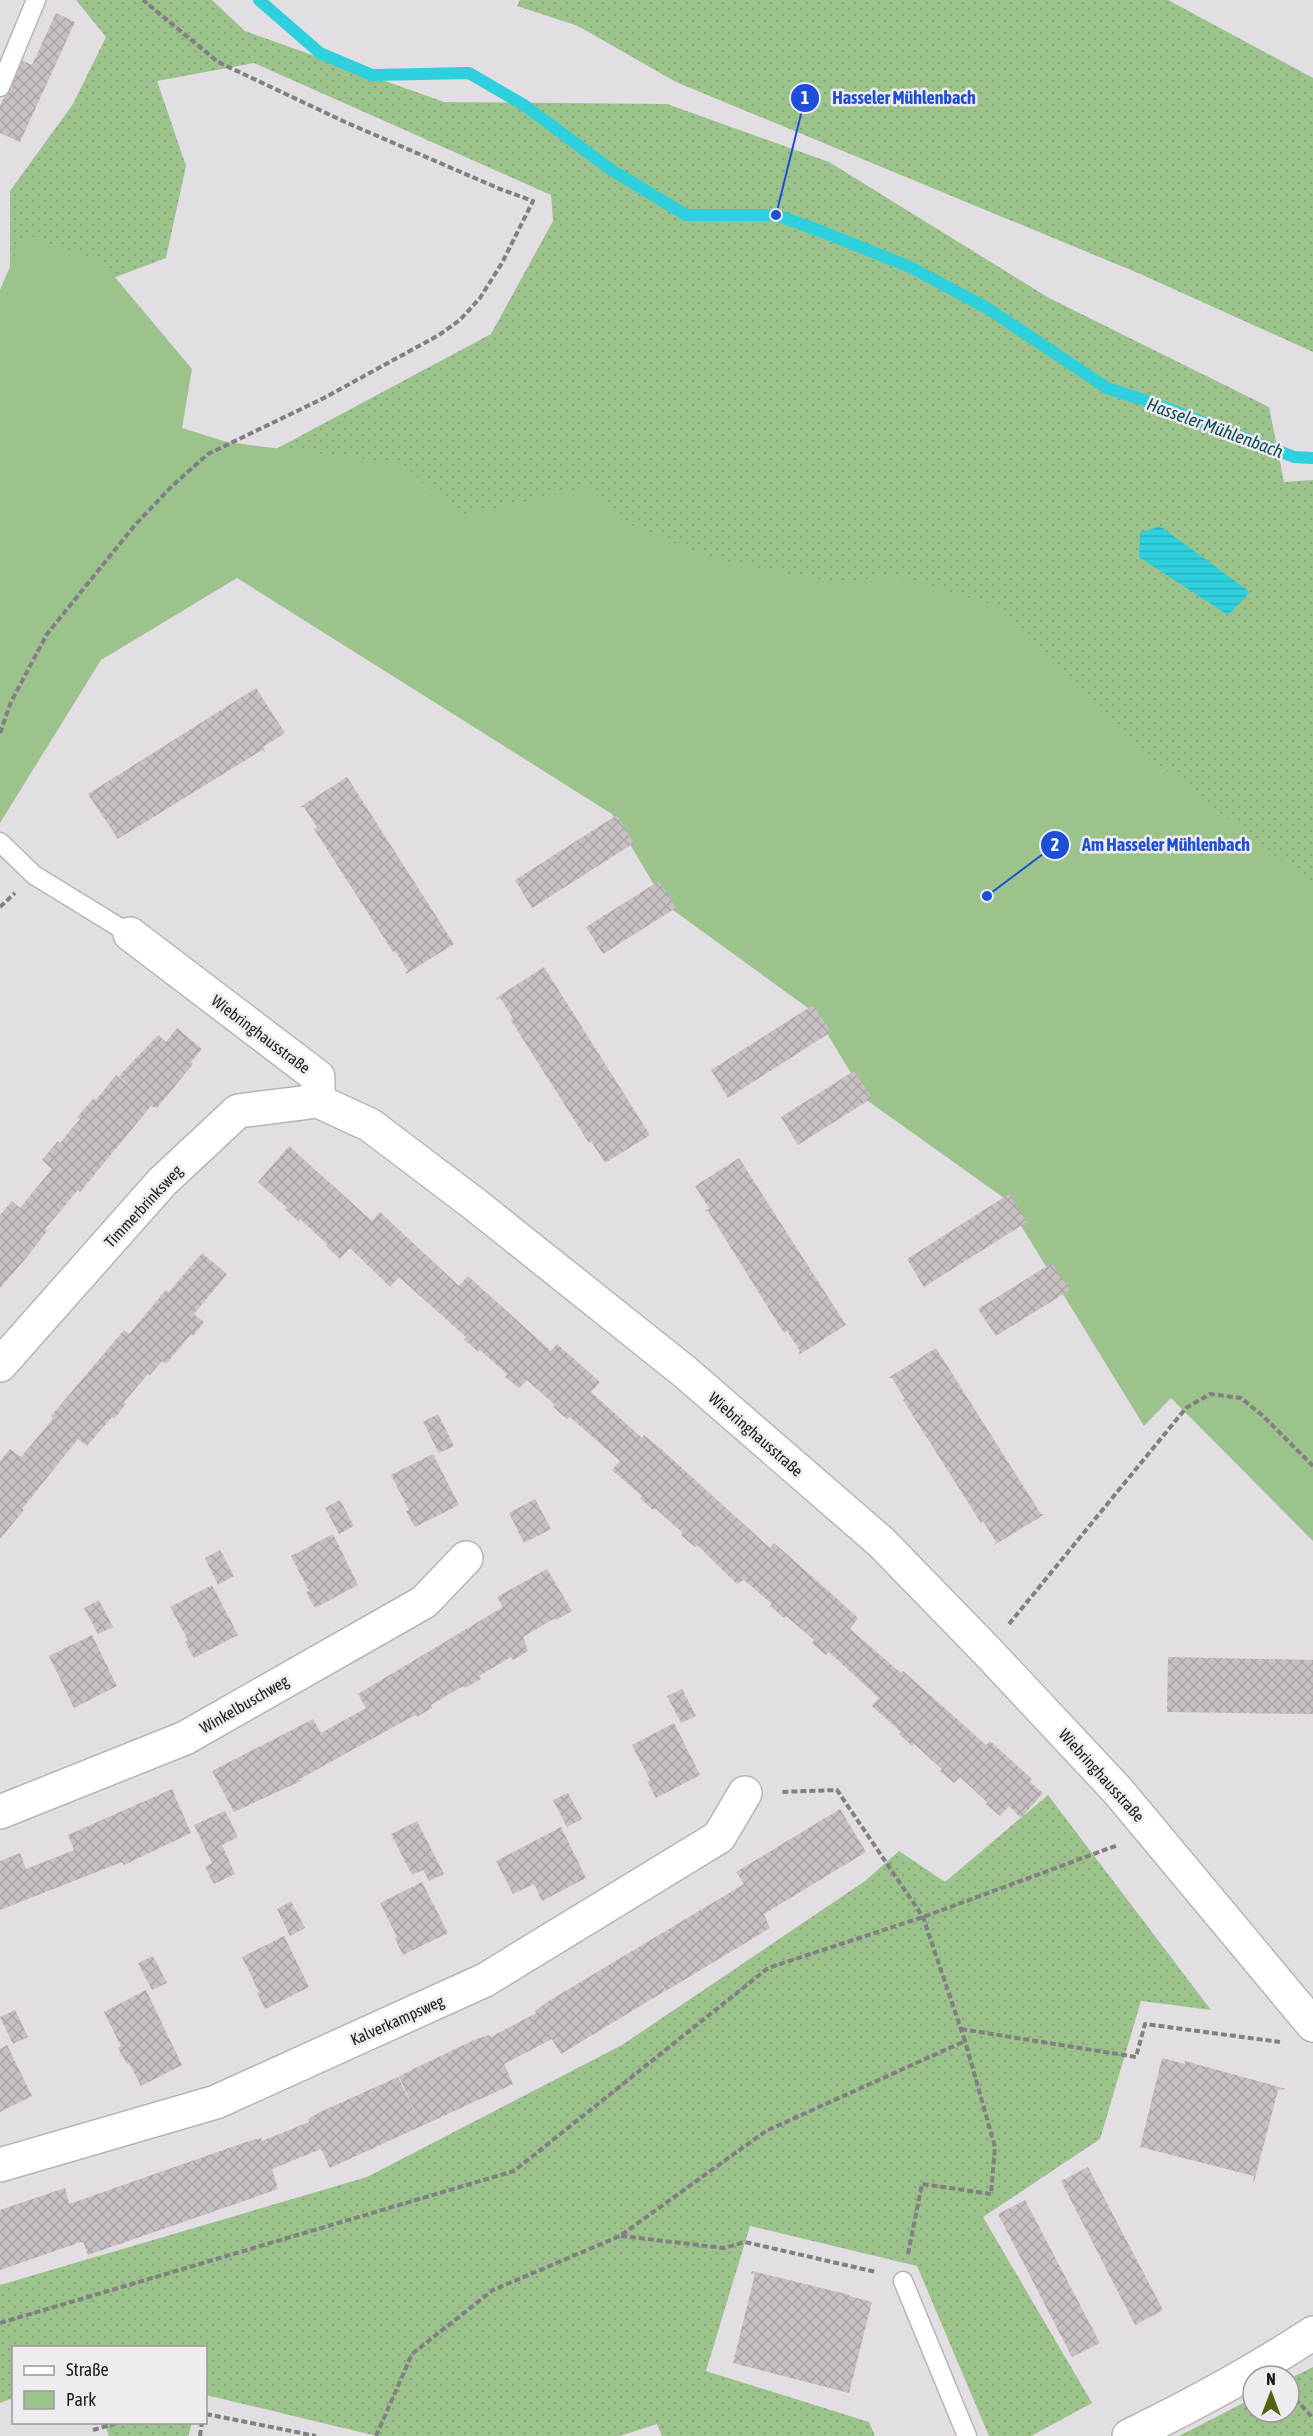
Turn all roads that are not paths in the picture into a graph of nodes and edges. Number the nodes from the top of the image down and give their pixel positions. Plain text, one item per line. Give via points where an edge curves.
1 (36, 0) edge
2 (0, 87) edge
3 (0, 842) edge
4 (130, 934) joint
5 (318, 1101) junction
6 (0, 1365) edge
7 (466, 1557) dead end
8 (745, 1792) road end
9 (0, 1812) edge
10 (1302, 2034) edge
11 (0, 2165) edge
12 (903, 2281) road end
13 (1313, 2333) edge
14 (967, 2436) edge
15 (1129, 2436) edge

1 - 2 lane
3 - 4 lane via 34,874
4 - 5 street, Wiebringhausstraße via 318,1077
5 - 6 street, Timmerbrinksweg via 238,1111 162,1182
5 - 10 street, Wiebringhausstraße via 370,1125 477,1206 685,1372 881,1542 1118,1791 1153,1832
7 - 9 street, Winkelbuschweg via 424,1602 185,1738
8 - 11 street, Kalverkampsweg via 719,1837 485,1980 216,2102
12 - 14 lane
13 - 15 street via 1264,2366

